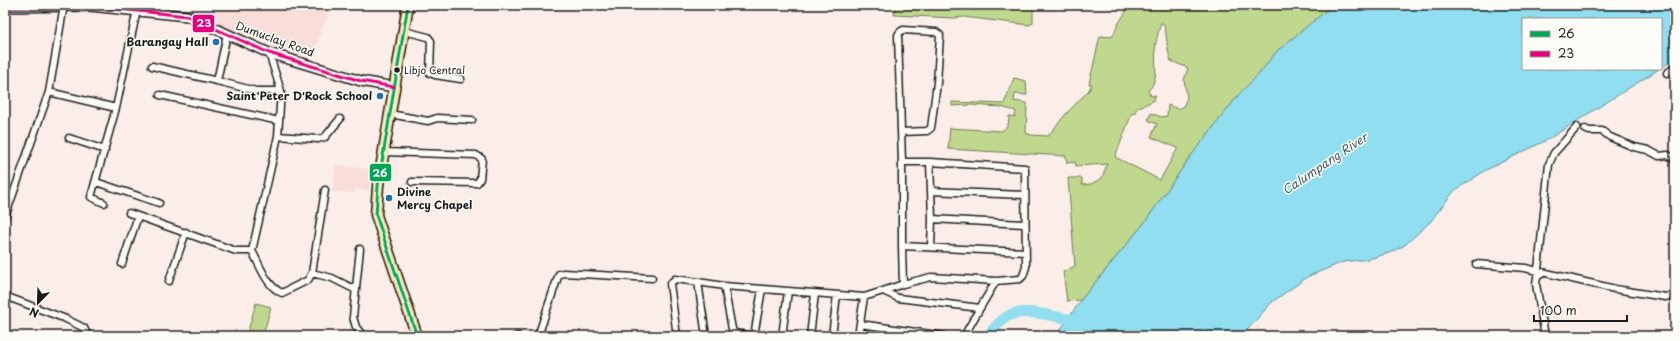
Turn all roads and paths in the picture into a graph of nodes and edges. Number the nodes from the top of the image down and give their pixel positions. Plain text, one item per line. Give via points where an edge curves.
1 (408, 5) edge
2 (64, 6) edge
3 (90, 6) edge
4 (5, 7) edge
5 (137, 10) junction
6 (404, 31) junction
7 (226, 34) junction
8 (269, 52) junction
9 (152, 66) dead end
10 (1675, 67) edge
11 (1666, 73) dead end
12 (461, 79) dead end
13 (218, 81) junction
14 (394, 87) junction
15 (281, 91) junction
16 (49, 92) junction
17 (160, 95) dead end
18 (116, 108) junction
19 (390, 114) junction
20 (340, 119) dead end
21 (472, 120) dead end
22 (279, 121) junction
23 (1577, 127) dead end
24 (1585, 129) dead end
25 (902, 132) junction
26 (278, 136) junction
27 (69, 138) dead end
28 (105, 150) junction
29 (384, 152) junction
30 (1675, 160) edge
31 (902, 162) junction
32 (930, 162) junction
33 (96, 182) junction
34 (412, 182) dead end
35 (325, 190) dead end
36 (931, 191) junction
37 (1025, 195) junction
38 (104, 203) dead end
39 (159, 203) dead end
40 (129, 213) dead end
41 (138, 216) junction
42 (5, 217) edge
43 (932, 219) junction
44 (1024, 224) junction
45 (186, 232) junction
46 (902, 246) junction
47 (931, 247) junction
48 (360, 249) dead end
49 (252, 251) junction
50 (1025, 252) junction
51 (122, 264) dead end
52 (1476, 264) dead end
53 (1541, 271) junction
54 (312, 273) junction
55 (652, 278) dead end
56 (169, 281) dead end
57 (996, 281) junction
58 (698, 282) junction
59 (903, 284) junction
60 (724, 286) junction
61 (762, 289) junction
62 (356, 290) junction
63 (788, 291) junction
64 (883, 291) junction
65 (815, 294) junction
66 (837, 295) junction
67 (1675, 295) edge
68 (5, 296) edge
69 (864, 297) junction
70 (980, 308) junction
71 (860, 324) junction
72 (88, 336) edge
73 (364, 336) edge
74 (417, 336) edge
75 (538, 336) edge
76 (677, 336) edge
77 (706, 336) edge
78 (753, 336) edge
79 (782, 336) edge
80 (810, 336) edge
81 (832, 336) edge
82 (858, 336) edge
83 (944, 336) edge
84 (964, 336) edge
85 (1545, 336) edge

1 - 6 main road
2 - 3 street, Dumuclay Road
2 - 4 street, Dumuclay Road
2 - 16 street
3 - 5 street, Dumuclay Road
5 - 7 street, Dumuclay Road via 187,16
5 - 18 street
6 - 12 street via 428,37 431,41 430,72
6 - 14 main road
7 - 8 street, Dumuclay Road
7 - 13 street
8 - 14 street, Dumuclay Road via 361,80
8 - 15 street
9 - 13 street
10 - 11 street
13 - 15 street via 256,91
14 - 19 main road
15 - 22 street
16 - 18 street
16 - 42 street
17 - 22 street
18 - 28 street
19 - 21 street via 428,121 437,118
19 - 29 main road
20 - 26 street via 325,137 318,140
22 - 26 street
23 - 53 street via 1554,154 1549,164
24 - 30 street via 1602,131 1634,147 1659,156 1668,155
25 - 25 street via 927,131 931,128 937,82 940,34 938,33 902,30 898,35
25 - 31 street
26 - 49 street
27 - 28 street
28 - 33 street
29 - 34 street via 476,155 482,159 480,179 477,183
29 - 74 main road via 376,215
31 - 32 street
31 - 46 street
32 - 36 street
32 - 37 street via 1025,168
33 - 38 street via 91,197
33 - 39 street
35 - 54 street
36 - 37 street
36 - 43 street
37 - 44 street
40 - 41 street
41 - 45 street
41 - 51 street
43 - 44 street
43 - 47 street
44 - 50 street
45 - 49 street via 236,251
45 - 56 street
46 - 47 street
46 - 59 street
47 - 50 street
48 - 62 street
49 - 54 street via 270,284 282,293 308,280
50 - 57 street via 1026,267 1020,279
52 - 53 street
53 - 67 street via 1615,289 1665,297
53 - 85 street via 1536,284
54 - 62 street via 332,278
55 - 75 street via 559,274
57 - 59 street via 931,277
57 - 70 street
58 - 60 street
58 - 76 street via 675,279 670,284
58 - 77 street
59 - 64 street
60 - 61 street
60 - 78 street via 734,333
61 - 63 street
61 - 78 street
62 - 73 street via 353,317 356,327
63 - 65 street
63 - 79 street
64 - 69 street
64 - 70 street via 898,298
65 - 66 street
65 - 80 street
66 - 69 street
66 - 81 street
68 - 72 street via 66,319 84,328
69 - 71 street
70 - 84 street
71 - 82 street
71 - 83 street

